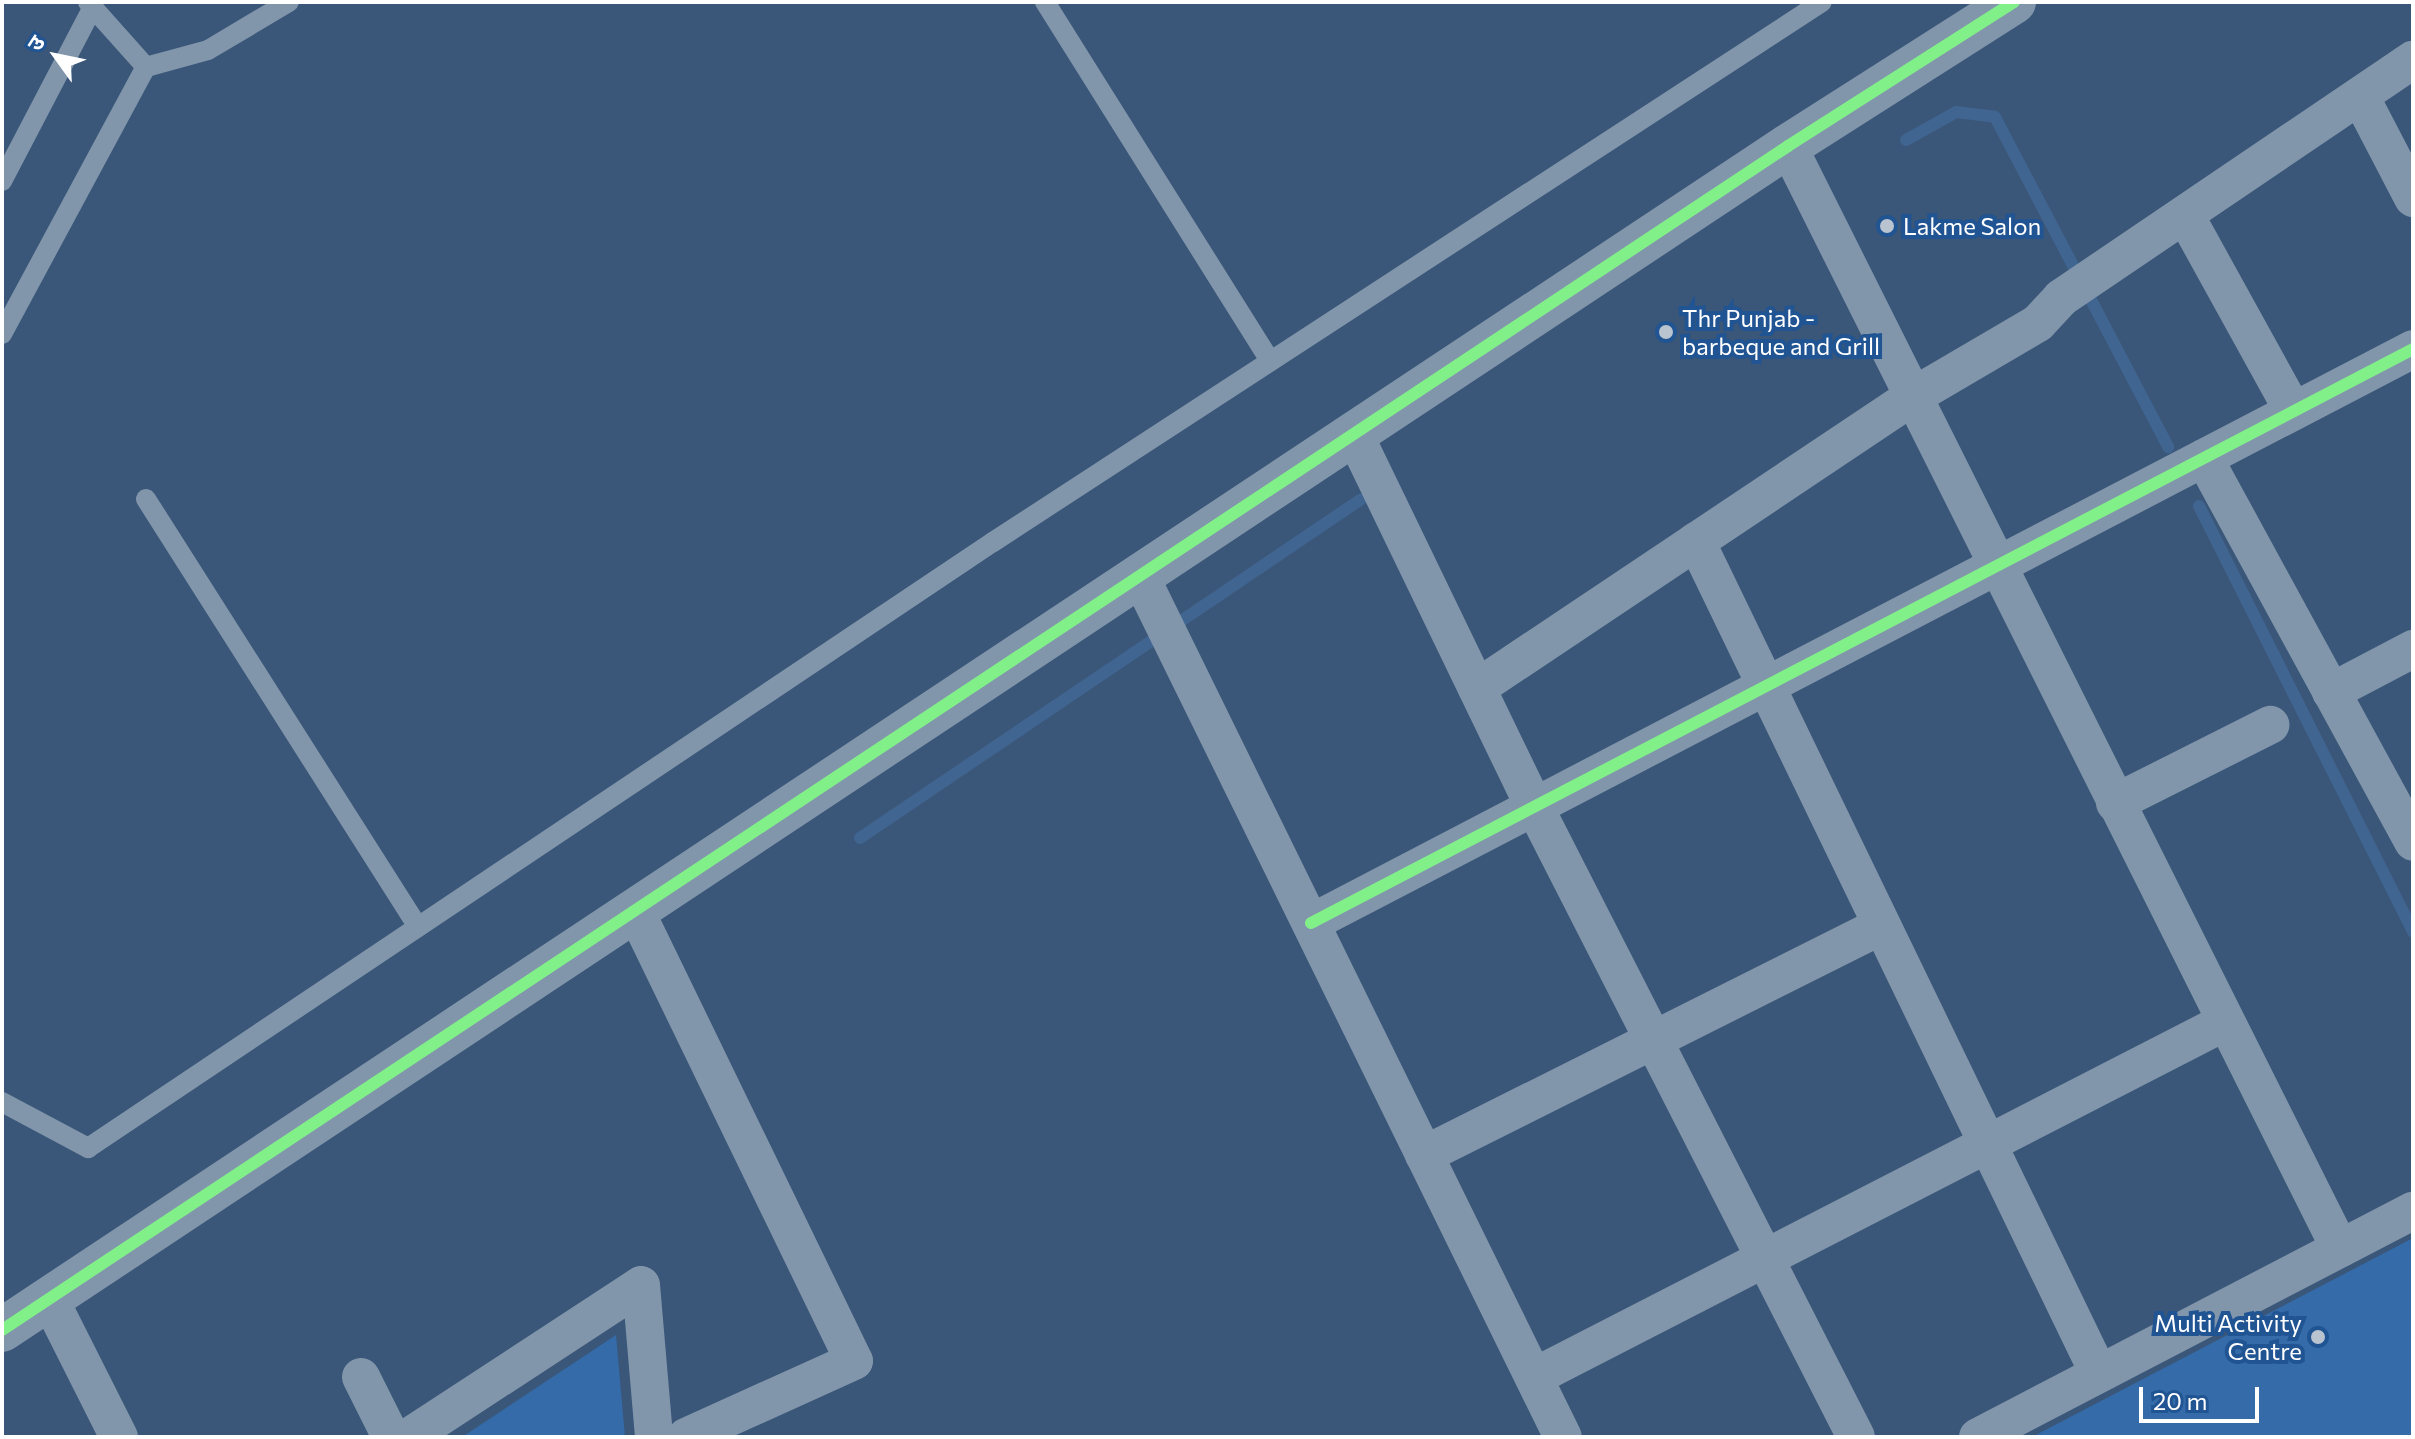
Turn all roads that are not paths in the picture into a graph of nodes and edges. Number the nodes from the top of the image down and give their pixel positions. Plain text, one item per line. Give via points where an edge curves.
1 (289, 2) edge
2 (1045, 2) edge
3 (1822, 2) edge
4 (2014, 2) edge
5 (89, 6) edge
6 (2413, 60) edge
7 (146, 67) junction
8 (2360, 96) junction
9 (1788, 146) junction
10 (2, 181) edge
11 (2413, 198) edge
12 (2185, 215) junction
13 (2, 334) edge
14 (2413, 349) edge
15 (1270, 361) junction
16 (1912, 397) junction
17 (2293, 411) junction
18 (1354, 434) junction
19 (2204, 458) junction
20 (146, 499) dead end
21 (1696, 541) junction
22 (1996, 567) junction
23 (1140, 576) junction
24 (2413, 649) edge
25 (1765, 687) junction
26 (1477, 688) junction
27 (2331, 692) junction
28 (2270, 725) dead end
29 (2115, 803) junction
30 (1534, 806) junction
31 (2413, 842) edge
32 (635, 910) junction
33 (1311, 923) junction
34 (1881, 926) junction
35 (418, 927) junction
36 (2225, 1022) junction
37 (1652, 1041) junction
38 (2, 1102) edge
39 (1987, 1144) junction
40 (1424, 1155) junction
41 (2413, 1211) edge
42 (2340, 1249) junction
43 (1764, 1259) junction
44 (49, 1298) junction
45 (2, 1330) edge
46 (2099, 1374) junction
47 (361, 1377) dead end
48 (1534, 1377) junction
49 (119, 1437) edge
50 (391, 1437) edge
51 (409, 1437) edge
52 (654, 1437) edge
53 (686, 1437) edge
54 (1563, 1437) edge
55 (1856, 1437) edge
56 (1978, 1437) edge

1 - 7 lane via 208,50
2 - 15 lane
3 - 15 lane
4 - 9 street
5 - 7 lane
5 - 10 lane
6 - 8 street
7 - 13 lane
8 - 11 street
8 - 12 street
9 - 16 street
9 - 18 street
12 - 16 street via 2068,293 2038,323
12 - 17 street
14 - 17 street
15 - 35 lane
16 - 21 street
16 - 22 street
17 - 19 street
18 - 23 street
18 - 26 street
19 - 22 street
19 - 27 street
20 - 35 lane
21 - 25 street
21 - 26 street
22 - 25 street
22 - 29 street
23 - 32 street
23 - 33 street
24 - 27 street
25 - 30 street
25 - 34 street
26 - 30 street
27 - 31 street
28 - 29 street
29 - 36 street
30 - 33 street
30 - 37 street
32 - 44 street
32 - 53 street via 854,1361
33 - 40 street
34 - 37 street
34 - 39 street
35 - 38 lane via 88,1148
36 - 39 street
36 - 42 street
37 - 40 street
37 - 43 street
39 - 43 street
39 - 46 street
40 - 48 street
41 - 42 street
42 - 46 street
43 - 48 street
43 - 55 street
44 - 45 street
44 - 49 street
46 - 56 street
47 - 50 street
48 - 54 street
51 - 52 street via 641,1285

